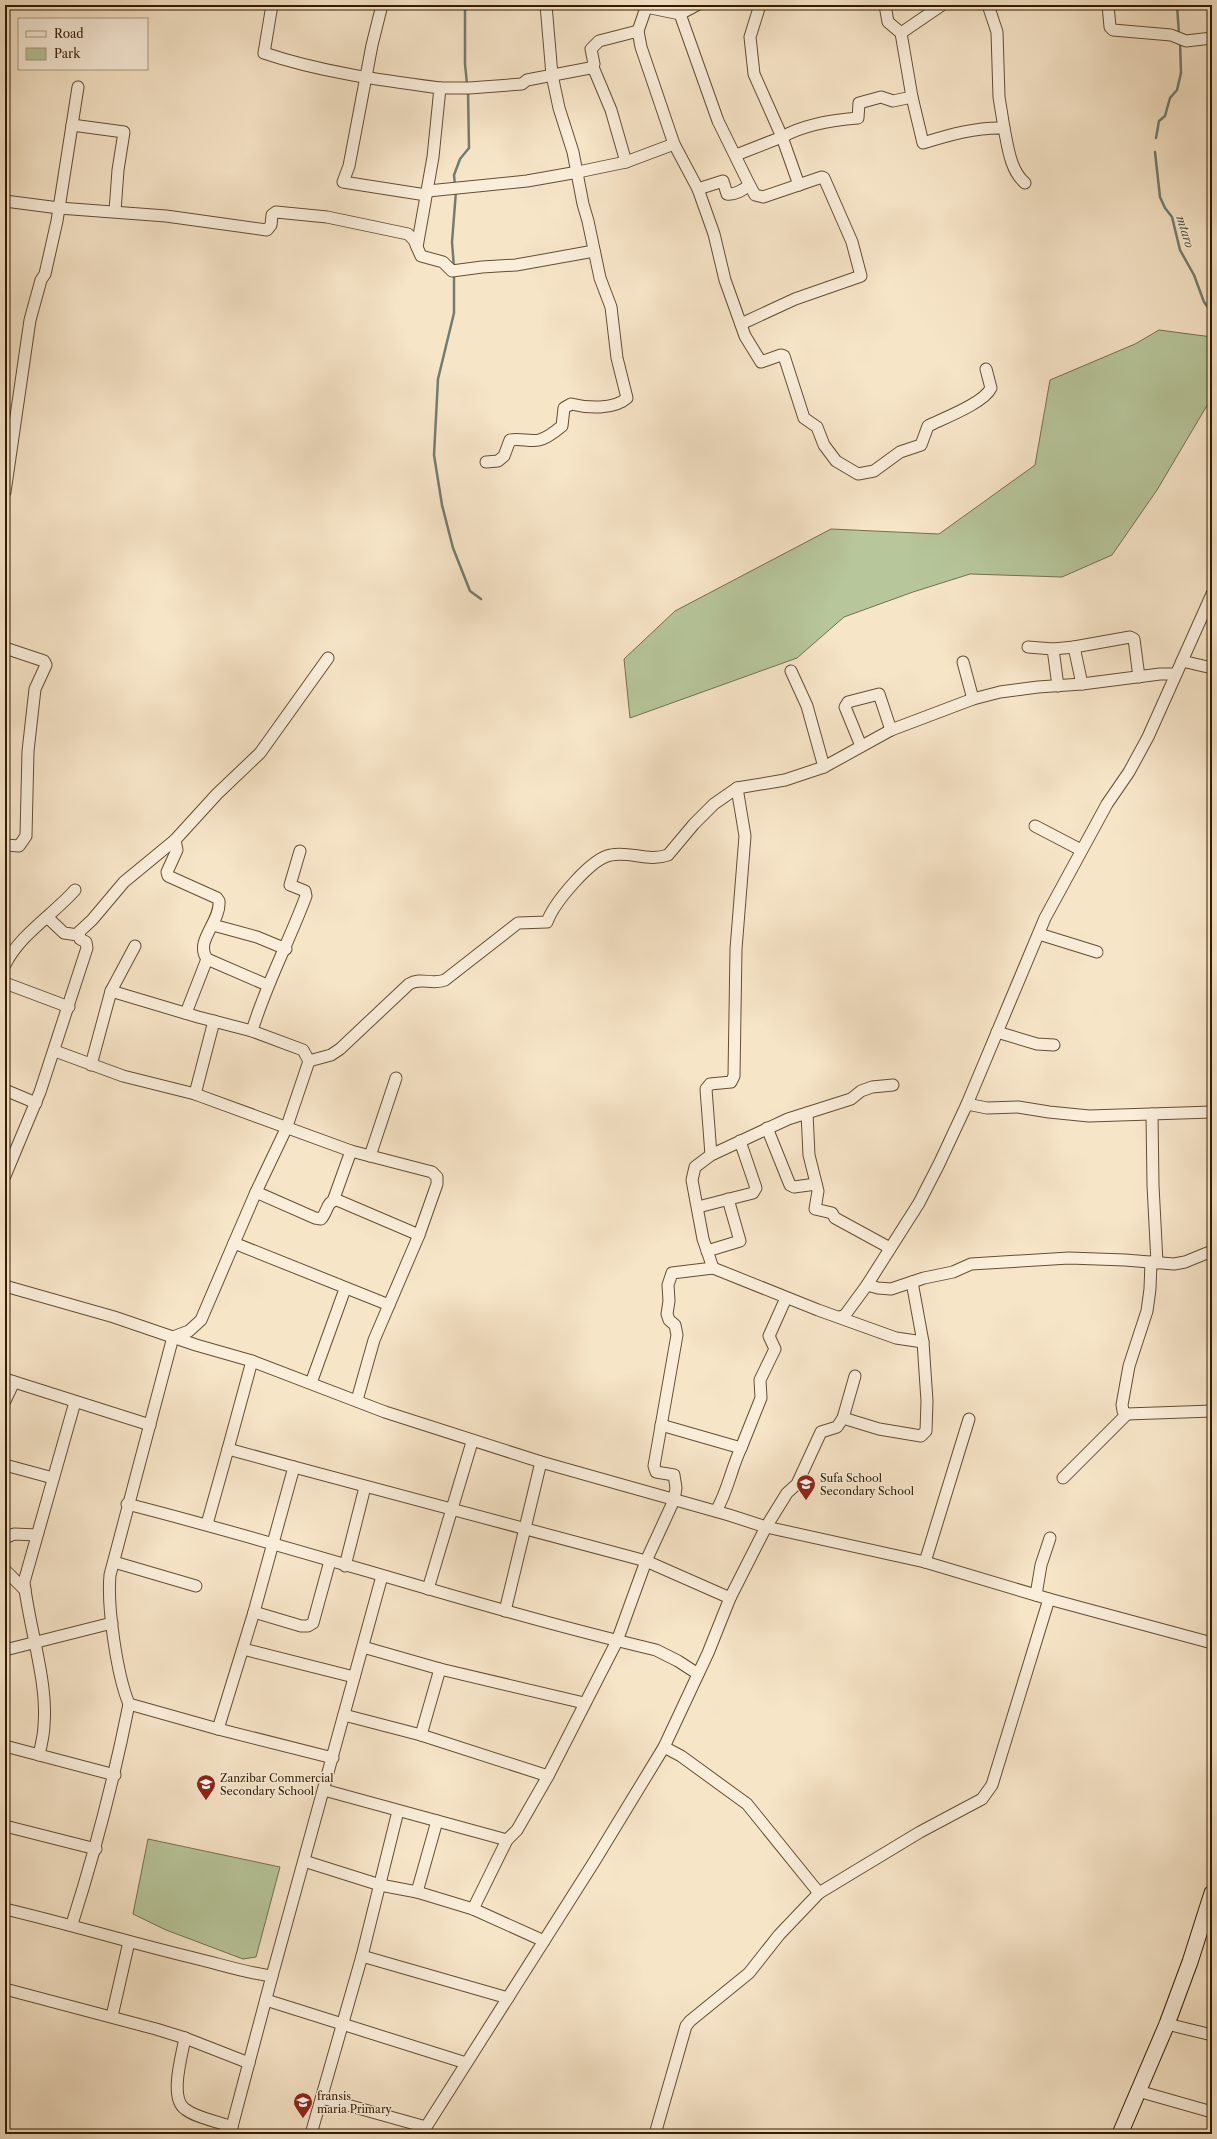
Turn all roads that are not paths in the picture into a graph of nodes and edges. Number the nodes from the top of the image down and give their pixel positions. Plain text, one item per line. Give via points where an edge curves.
1 (272, 5) edge
2 (382, 5) edge
3 (546, 5) edge
4 (697, 5) edge
5 (758, 5) edge
6 (885, 5) edge
7 (942, 5) edge
8 (988, 5) edge
9 (1108, 5) edge
10 (647, 6) edge
11 (680, 14) junction
12 (638, 31) junction
13 (901, 33) junction
14 (1212, 38) edge
15 (593, 67) junction
16 (552, 75) junction
17 (366, 78) junction
18 (78, 87) dead end
19 (440, 88) junction
20 (912, 97) junction
21 (72, 125) junction
22 (1004, 128) junction
23 (782, 137) junction
24 (674, 144) junction
25 (736, 155) junction
26 (626, 162) junction
27 (578, 172) junction
28 (1025, 182) dead end
29 (749, 184) junction
30 (799, 185) junction
31 (698, 189) junction
32 (427, 193) junction
33 (5, 201) edge
34 (59, 208) junction
35 (115, 211) junction
36 (417, 246) junction
37 (594, 251) junction
38 (740, 324) junction
39 (986, 369) dead end
40 (486, 462) dead end
41 (5, 492) edge
42 (1212, 594) edge
43 (1074, 647) junction
44 (5, 648) edge
45 (1028, 648) dead end
46 (1053, 649) junction
47 (328, 658) dead end
48 (1182, 661) junction
49 (963, 662) dead end
50 (1212, 668) edge
51 (791, 671) dead end
52 (1176, 674) junction
53 (1139, 677) junction
54 (1082, 684) junction
55 (1058, 686) junction
56 (973, 699) junction
57 (891, 730) junction
58 (862, 746) junction
59 (824, 767) junction
60 (738, 788) junction
61 (1035, 826) dead end
62 (175, 840) junction
63 (5, 845) edge
64 (1081, 850) junction
65 (300, 851) dead end
66 (75, 890) dead end
67 (48, 917) junction
68 (212, 925) junction
69 (1039, 934) junction
70 (78, 935) junction
71 (135, 946) dead end
72 (286, 948) junction
73 (1098, 952) dead end
74 (207, 959) junction
75 (5, 965) edge
76 (5, 983) edge
77 (267, 985) junction
78 (111, 991) junction
79 (69, 1007) junction
80 (186, 1013) junction
81 (214, 1021) junction
82 (252, 1031) junction
83 (998, 1032) junction
84 (1054, 1045) dead end
85 (55, 1052) junction
86 (309, 1061) junction
87 (91, 1065) junction
88 (396, 1078) dead end
89 (893, 1085) dead end
90 (5, 1090) edge
91 (195, 1094) junction
92 (36, 1102) junction
93 (967, 1104) junction
94 (1212, 1112) edge
95 (807, 1113) junction
96 (1152, 1114) junction
97 (767, 1128) junction
98 (286, 1129) junction
99 (740, 1141) junction
100 (351, 1151) junction
101 (10, 1154) edge
102 (711, 1155) junction
103 (370, 1156) junction
104 (5, 1176) edge
105 (816, 1184) junction
106 (256, 1192) junction
107 (728, 1198) junction
108 (332, 1201) junction
109 (698, 1207) junction
110 (419, 1236) junction
111 (234, 1243) junction
112 (890, 1248) junction
113 (707, 1251) junction
114 (1212, 1251) edge
115 (1154, 1263) junction
116 (713, 1268) junction
117 (912, 1282) junction
118 (867, 1285) junction
119 (5, 1286) edge
120 (345, 1289) junction
121 (786, 1298) junction
122 (389, 1305) junction
123 (840, 1317) junction
124 (173, 1337) junction
125 (923, 1342) junction
126 (252, 1361) junction
127 (855, 1376) dead end
128 (10, 1380) edge
129 (311, 1383) junction
130 (357, 1400) junction
131 (5, 1401) edge
132 (75, 1402) junction
133 (1212, 1411) edge
134 (1127, 1414) junction
135 (843, 1418) junction
136 (969, 1419) dead end
137 (150, 1425) junction
138 (661, 1425) junction
139 (472, 1442) junction
140 (741, 1448) junction
141 (228, 1449) junction
142 (540, 1462) junction
143 (5, 1465) edge
144 (294, 1467) junction
145 (53, 1478) junction
146 (1062, 1478) dead end
147 (365, 1487) junction
148 (674, 1500) junction
149 (127, 1504) junction
150 (452, 1510) junction
151 (716, 1511) junction
152 (207, 1524) junction
153 (766, 1527) junction
154 (524, 1529) junction
155 (37, 1535) junction
156 (5, 1538) edge
157 (1050, 1538) dead end
158 (273, 1543) junction
159 (330, 1561) junction
160 (646, 1561) junction
161 (114, 1562) junction
162 (925, 1562) junction
163 (344, 1566) junction
164 (5, 1570) edge
165 (382, 1576) junction
166 (196, 1586) dead end
167 (428, 1588) junction
168 (25, 1590) junction
169 (1036, 1595) junction
170 (730, 1598) junction
171 (1049, 1599) junction
172 (506, 1611) junction
173 (254, 1612) junction
174 (112, 1623) junction
175 (617, 1641) junction
176 (34, 1642) junction
177 (1212, 1643) edge
178 (363, 1647) junction
179 (243, 1649) junction
180 (5, 1650) edge
181 (440, 1669) junction
182 (698, 1674) junction
183 (354, 1677) junction
184 (584, 1703) junction
185 (129, 1704) junction
186 (344, 1715) junction
187 (218, 1729) junction
188 (421, 1735) junction
189 (5, 1746) edge
190 (664, 1746) junction
191 (39, 1755) junction
192 (333, 1758) junction
193 (115, 1775) junction
194 (548, 1776) junction
195 (324, 1790) junction
196 (398, 1811) junction
197 (437, 1821) junction
198 (5, 1826) edge
199 (507, 1840) junction
200 (96, 1849) junction
201 (304, 1861) junction
202 (380, 1885) junction
203 (417, 1892) junction
204 (819, 1893) junction
205 (1211, 1902) edge
206 (5, 1909) edge
207 (473, 1909) junction
208 (72, 1924) junction
209 (544, 1941) junction
210 (129, 1942) junction
211 (362, 1956) junction
212 (272, 1976) junction
213 (5, 1989) edge
214 (508, 1998) junction
215 (266, 2000) junction
216 (112, 2016) junction
217 (342, 2024) junction
218 (1167, 2024) junction
219 (1212, 2036) edge
220 (185, 2038) junction
221 (249, 2063) junction
222 (466, 2063) junction
223 (1138, 2090) junction
224 (322, 2098) junction
225 (1212, 2112) edge
226 (231, 2131) edge
227 (425, 2131) edge
228 (311, 2134) edge
229 (655, 2134) edge
230 (1120, 2134) edge

1 - 17 street via 264,53 290,62
2 - 17 street
3 - 16 street
4 - 11 street
5 - 23 street via 750,37 754,74
6 - 13 street via 888,22
7 - 13 street
8 - 22 street via 996,32
9 - 14 street via 1110,27 1113,30 1171,35 1179,39
10 - 11 street
10 - 12 street
11 - 25 street via 718,122
12 - 15 street via 594,44 591,49
12 - 24 street
13 - 20 street
15 - 16 street
15 - 26 street via 611,110
16 - 19 street via 527,80 522,84
16 - 27 street
17 - 19 street
17 - 32 street via 349,166 343,182
18 - 21 street
19 - 32 street
20 - 22 street via 923,143 951,135
20 - 23 street via 894,101 881,97 859,103 858,118 828,121
21 - 34 street
21 - 35 street via 124,132
22 - 28 street via 1009,154 1016,172
23 - 25 street
23 - 30 street
24 - 26 street
24 - 31 street
25 - 29 street
26 - 27 street
27 - 32 street
27 - 37 street
29 - 30 street via 755,195 760,198
29 - 31 street via 746,189 731,195 727,194 723,181
30 - 38 street via 822,177 827,180 852,242 861,276 795,299
31 - 38 street
32 - 36 street
33 - 34 street
34 - 35 street
34 - 41 street via 45,274 31,314
35 - 36 street via 267,230 271,225 272,215 276,212 327,217 408,234
36 - 37 street via 424,258 443,262 454,271 516,266
37 - 40 street via 600,278 611,307 617,358 627,398 623,402 605,406 584,407 571,404 564,408 562,426 554,433 540,440 510,440 504,456 498,461
38 - 39 street via 761,362 784,356 804,418 817,426 824,445 836,462 858,474 874,471 900,452 922,445 928,426 988,396 992,388
42 - 48 street
43 - 46 street
43 - 53 street via 1133,638
43 - 54 street
44 - 63 street via 44,660 46,665 35,689 28,751 26,836 19,846
45 - 46 street
46 - 55 street
47 - 62 street via 260,753 217,794
48 - 50 street
48 - 52 street
49 - 56 street
51 - 59 street via 807,706
52 - 53 street
52 - 64 street via 1129,772
53 - 54 street
54 - 55 street
55 - 56 street via 1000,692
56 - 57 street
57 - 58 street
57 - 58 street via 879,694 848,702 845,707
58 - 59 street
59 - 60 street via 785,780
60 - 86 street via 714,804 668,855 610,855 599,861 585,870 564,894 547,922 518,923 445,980 433,983 419,980 409,984 340,1049 331,1055
60 - 102 street via 745,836 736,949 734,1076 731,1082 710,1084 706,1089
61 - 64 street
62 - 68 street via 177,850 167,875 218,898 220,904
62 - 70 street via 124,882
64 - 69 street
65 - 72 street via 290,885 305,891 306,896
66 - 67 street
67 - 70 street via 64,933
67 - 75 street via 22,940
68 - 72 street
68 - 74 street via 202,948 202,953
69 - 73 street
69 - 83 street
70 - 79 street via 86,942 87,948
71 - 78 street
72 - 77 street
74 - 77 street
74 - 80 street
76 - 79 street
77 - 82 street
78 - 80 street
78 - 87 street
79 - 85 street
80 - 81 street
81 - 82 street
81 - 91 street
82 - 86 street via 303,1050
83 - 84 street via 1037,1044
83 - 93 street
85 - 87 street
85 - 92 street
86 - 98 street
87 - 91 street via 146,1083
88 - 103 street
89 - 95 street via 872,1087 851,1099
90 - 92 street
91 - 98 street
92 - 101 street
93 - 96 street via 987,1108 1022,1107 1066,1114
93 - 112 street via 919,1202
94 - 96 street
95 - 97 street
95 - 105 street via 808,1156
96 - 115 street
97 - 99 street
97 - 105 street via 790,1185 794,1187
98 - 100 street
98 - 106 street
99 - 102 street
99 - 107 street via 756,1188 753,1193
100 - 103 street
100 - 108 street
101 - 104 street
102 - 109 street via 695,1167 692,1174
103 - 110 street via 432,1172 437,1177 437,1184
105 - 112 street via 818,1194 814,1209 832,1213 835,1218
106 - 108 street via 321,1219
106 - 111 street
107 - 109 street
107 - 113 street via 740,1240
108 - 110 street via 337,1200
109 - 113 street
110 - 122 street
111 - 120 street
111 - 124 street via 201,1320 189,1331
112 - 118 street
113 - 116 street
114 - 115 street via 1185,1262
115 - 117 street via 1069,1258 971,1264 953,1272
115 - 134 street via 1147,1311 1129,1366 1122,1405 1123,1411
116 - 121 street
116 - 138 street via 672,1273 668,1285 667,1314 675,1325 677,1335
117 - 118 street via 891,1289
117 - 125 street
118 - 123 street
119 - 124 street
120 - 122 street
120 - 129 street
121 - 123 street
121 - 140 street via 770,1336 775,1349 760,1380 761,1398
122 - 130 street via 368,1357
123 - 125 street via 896,1338
124 - 126 street
124 - 137 street
125 - 135 street via 927,1401 925,1434 921,1436 879,1429
126 - 129 street
126 - 141 street
127 - 135 street
128 - 131 street
128 - 132 street
129 - 130 street
130 - 139 street
132 - 137 street
132 - 145 street
133 - 134 street
134 - 146 street
135 - 153 street via 837,1427 821,1432 797,1484 787,1493
136 - 162 street
137 - 149 street
138 - 140 street
138 - 148 street via 654,1466 656,1472 674,1476
139 - 142 street
139 - 150 street
140 - 151 street via 733,1465 729,1485
141 - 144 street
141 - 152 street
142 - 148 street
142 - 154 street
143 - 145 street
144 - 147 street
144 - 158 street
145 - 155 street
147 - 150 street
147 - 163 street
148 - 151 street
148 - 160 street
149 - 152 street
149 - 161 street
150 - 154 street
150 - 167 street
151 - 153 street
152 - 158 street
153 - 162 street
153 - 170 street
154 - 160 street
154 - 172 street
155 - 156 street via 14,1534
155 - 168 street via 24,1582
157 - 169 street via 1041,1564
158 - 159 street
158 - 173 street
159 - 163 street
159 - 173 street via 313,1623 301,1626
160 - 170 street
160 - 175 street
161 - 166 street
161 - 174 street via 108,1588
162 - 169 street
163 - 165 street
164 - 168 street
165 - 167 street
165 - 178 street
167 - 172 street
168 - 176 street
169 - 171 street
170 - 182 street
171 - 177 street
171 - 204 street via 992,1786 982,1799 920,1832
172 - 175 street
173 - 179 street
174 - 176 street
174 - 185 street via 123,1690
175 - 182 street via 656,1650
175 - 184 street
176 - 180 street
176 - 191 street via 44,1693 44,1725
178 - 181 street
178 - 183 street
179 - 183 street
179 - 187 street
181 - 184 street
181 - 188 street
182 - 190 street
183 - 186 street
184 - 194 street
185 - 187 street
185 - 193 street
186 - 188 street
186 - 192 street
187 - 192 street
188 - 194 street
189 - 191 street
190 - 204 street via 747,1804
190 - 209 street
191 - 193 street
192 - 195 street
193 - 200 street
194 - 199 street via 517,1830
195 - 196 street
195 - 201 street
196 - 197 street
196 - 202 street
197 - 199 street
197 - 203 street
198 - 200 street
199 - 207 street
200 - 208 street
201 - 202 street
201 - 212 street
202 - 203 street
202 - 211 street
203 - 207 street
204 - 229 street via 779,1936 749,1974 686,2026
205 - 218 street
206 - 208 street
207 - 209 street
208 - 210 street
209 - 214 street
210 - 212 street
210 - 216 street
211 - 214 street
211 - 217 street
212 - 215 street
213 - 216 street
214 - 222 street
215 - 217 street
215 - 221 street
216 - 220 street
217 - 222 street
217 - 224 street
218 - 219 street
218 - 223 street
220 - 221 street
220 - 226 street via 176,2092 178,2101 185,2110
221 - 226 street
222 - 227 street
223 - 225 street
223 - 230 street
224 - 227 street
224 - 228 street

